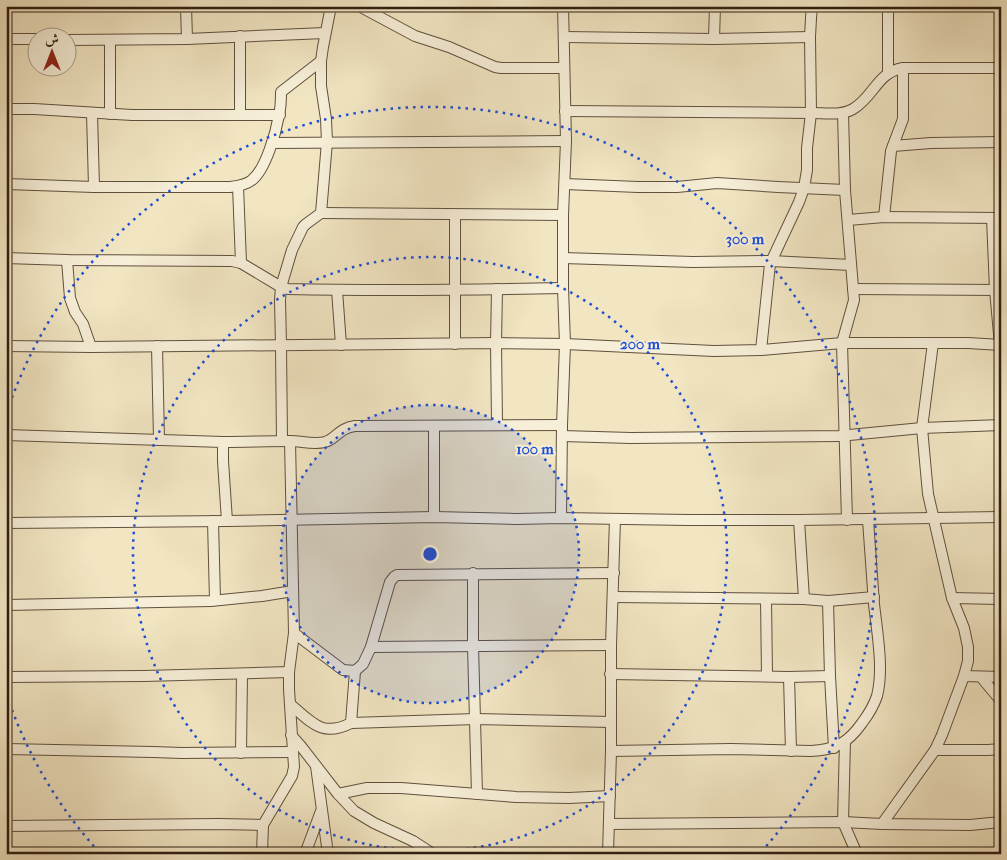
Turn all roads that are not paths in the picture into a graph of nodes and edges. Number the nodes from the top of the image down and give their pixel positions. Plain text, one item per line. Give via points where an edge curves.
1 (186, 6) edge
2 (331, 6) edge
3 (359, 6) edge
4 (563, 6) edge
5 (715, 6) edge
6 (812, 6) edge
7 (888, 6) edge
8 (325, 33) junction
9 (240, 36) junction
10 (564, 37) junction
11 (810, 38) junction
12 (6, 39) edge
13 (28, 39) edge
14 (187, 39) junction
15 (714, 39) junction
16 (78, 40) edge
17 (110, 40) junction
18 (321, 62) junction
19 (564, 68) junction
20 (903, 68) junction
21 (1001, 68) edge
22 (888, 73) junction
23 (6, 109) edge
24 (565, 111) junction
25 (92, 113) junction
26 (811, 113) junction
27 (843, 113) junction
28 (110, 114) junction
29 (240, 114) junction
30 (280, 114) junction
31 (566, 141) junction
32 (327, 142) junction
33 (1001, 142) edge
34 (272, 143) junction
35 (893, 146) junction
36 (6, 184) edge
37 (565, 184) junction
38 (238, 186) junction
39 (94, 187) junction
40 (804, 188) junction
41 (845, 190) junction
42 (321, 213) junction
43 (455, 215) junction
44 (563, 216) junction
45 (884, 217) junction
46 (997, 218) edge
47 (848, 220) junction
48 (6, 258) edge
49 (563, 258) junction
50 (67, 260) junction
51 (771, 260) junction
52 (241, 263) junction
53 (851, 265) junction
54 (281, 287) junction
55 (563, 288) junction
56 (497, 289) junction
57 (337, 290) junction
58 (455, 290) junction
59 (853, 290) junction
60 (998, 290) edge
61 (496, 343) junction
62 (842, 343) junction
63 (933, 343) junction
64 (340, 344) junction
65 (455, 344) junction
66 (565, 344) junction
67 (282, 345) junction
68 (1000, 345) edge
69 (6, 346) edge
70 (157, 346) junction
71 (91, 347) junction
72 (760, 350) junction
73 (497, 424) junction
74 (562, 425) junction
75 (1001, 425) edge
76 (434, 426) junction
77 (922, 428) junction
78 (6, 435) edge
79 (846, 435) junction
80 (562, 436) junction
81 (159, 440) junction
82 (286, 441) junction
83 (224, 442) junction
84 (434, 517) junction
85 (1001, 517) edge
86 (561, 518) junction
87 (935, 518) junction
88 (292, 519) junction
89 (615, 519) junction
90 (799, 520) junction
91 (847, 520) junction
92 (868, 520) junction
93 (213, 521) junction
94 (227, 521) junction
95 (6, 523) edge
96 (473, 573) junction
97 (614, 573) junction
98 (293, 591) junction
99 (613, 597) junction
100 (874, 597) junction
101 (952, 598) junction
102 (1001, 598) edge
103 (766, 599) junction
104 (804, 599) junction
105 (216, 600) junction
106 (828, 601) junction
107 (6, 604) edge
108 (294, 632) junction
109 (611, 645) junction
110 (473, 646) junction
111 (370, 648) junction
112 (355, 671) junction
113 (289, 672) junction
114 (242, 674) junction
115 (610, 674) junction
116 (767, 676) junction
117 (830, 676) junction
118 (964, 676) junction
119 (1001, 676) edge
120 (6, 677) edge
121 (789, 677) junction
122 (981, 677) junction
123 (1001, 701) edge
124 (290, 704) junction
125 (476, 719) junction
126 (611, 722) junction
127 (351, 723) junction
128 (291, 735) junction
129 (845, 741) junction
130 (834, 748) junction
131 (6, 749) edge
132 (1001, 749) edge
133 (611, 750) junction
134 (935, 750) junction
135 (791, 751) junction
136 (293, 752) junction
137 (241, 753) junction
138 (316, 766) junction
139 (338, 794) junction
140 (477, 794) junction
141 (610, 796) junction
142 (322, 810) junction
143 (843, 822) junction
144 (1001, 822) edge
145 (609, 824) junction
146 (882, 824) junction
147 (263, 825) junction
148 (6, 826) edge
149 (262, 854) edge
150 (305, 854) edge
151 (328, 854) edge
152 (433, 854) edge
153 (608, 854) edge
154 (857, 854) edge

1 - 14 street
2 - 8 street
3 - 19 street via 415,36 495,67
4 - 10 street
5 - 15 street
6 - 11 street
7 - 22 street
8 - 9 street
8 - 18 street
9 - 14 street
9 - 29 street
10 - 15 street
10 - 19 street
11 - 15 street
11 - 26 street
12 - 13 street
14 - 17 street
16 - 17 street
17 - 28 street
18 - 30 street via 283,90
18 - 32 street
19 - 24 street
20 - 21 street
20 - 22 street
20 - 35 street via 903,119
22 - 27 street via 861,104
23 - 25 street
24 - 26 street
24 - 31 street
25 - 28 street
25 - 39 street
26 - 27 street
26 - 40 street
27 - 41 street
28 - 29 street
29 - 30 street
30 - 34 street
31 - 32 street
31 - 37 street
32 - 34 street
32 - 42 street
33 - 35 street
34 - 38 street via 260,172 250,182
35 - 45 street
36 - 39 street
37 - 40 street via 677,187 717,183
37 - 44 street
38 - 39 street
38 - 52 street
40 - 41 street
40 - 51 street
41 - 47 street
42 - 43 street
42 - 54 street via 303,227
43 - 44 street
43 - 58 street
44 - 49 street
45 - 46 street
45 - 47 street
46 - 60 street
47 - 53 street
48 - 50 street
49 - 51 street via 693,262
49 - 55 street
50 - 52 street via 214,260
50 - 71 street via 70,298
51 - 53 street
51 - 72 street
52 - 54 street
53 - 59 street
54 - 57 street
54 - 67 street
55 - 56 street
55 - 66 street
56 - 58 street
56 - 61 street
57 - 58 street
57 - 64 street
58 - 65 street
59 - 60 street
59 - 62 street via 853,307
60 - 68 street
61 - 65 street
61 - 66 street
61 - 73 street
62 - 63 street
62 - 72 street
62 - 79 street
63 - 68 street
63 - 77 street
64 - 65 street
64 - 67 street
66 - 72 street
66 - 74 street
67 - 70 street
67 - 82 street
69 - 71 street
70 - 71 street
70 - 81 street
73 - 74 street
73 - 76 street
74 - 80 street
75 - 77 street
76 - 82 street via 355,426 344,428 325,442
76 - 84 street
77 - 79 street
77 - 87 street via 928,494
78 - 81 street
79 - 80 street
79 - 91 street
80 - 86 street
81 - 83 street
82 - 83 street
82 - 88 street
83 - 94 street
84 - 86 street
84 - 88 street
85 - 87 street
86 - 89 street
87 - 92 street
87 - 101 street
88 - 94 street
88 - 98 street
89 - 90 street
89 - 97 street
90 - 91 street
90 - 104 street
91 - 92 street
92 - 100 street
93 - 94 street
93 - 95 street
93 - 105 street
96 - 97 street
96 - 110 street
96 - 111 street via 402,574 394,577
97 - 99 street
98 - 105 street
98 - 108 street
99 - 103 street
99 - 109 street
100 - 106 street
100 - 129 street via 880,669 877,696 856,732
101 - 102 street
101 - 118 street via 968,647
103 - 104 street
103 - 116 street
104 - 106 street
105 - 107 street
106 - 117 street
108 - 112 street via 343,670
108 - 113 street
109 - 110 street
109 - 115 street
110 - 111 street
110 - 125 street
111 - 112 street via 363,664
112 - 127 street
113 - 114 street
113 - 124 street
114 - 120 street
114 - 137 street
115 - 116 street
115 - 126 street
116 - 121 street
117 - 121 street
117 - 130 street
118 - 122 street
118 - 134 street
119 - 122 street
121 - 135 street
122 - 123 street
124 - 127 street via 324,728 334,729
124 - 128 street
125 - 126 street
125 - 127 street
125 - 140 street
126 - 133 street
128 - 136 street
128 - 138 street
129 - 130 street
129 - 143 street
130 - 135 street
131 - 137 street
132 - 134 street
133 - 135 street
133 - 141 street
134 - 146 street
136 - 137 street
136 - 147 street via 292,776
138 - 139 street
138 - 142 street
139 - 140 street via 368,788
139 - 152 street via 354,811
140 - 141 street via 569,798
141 - 145 street
142 - 150 street
142 - 151 street
143 - 145 street
143 - 146 street
143 - 154 street
144 - 146 street
145 - 153 street
147 - 148 street
147 - 149 street

